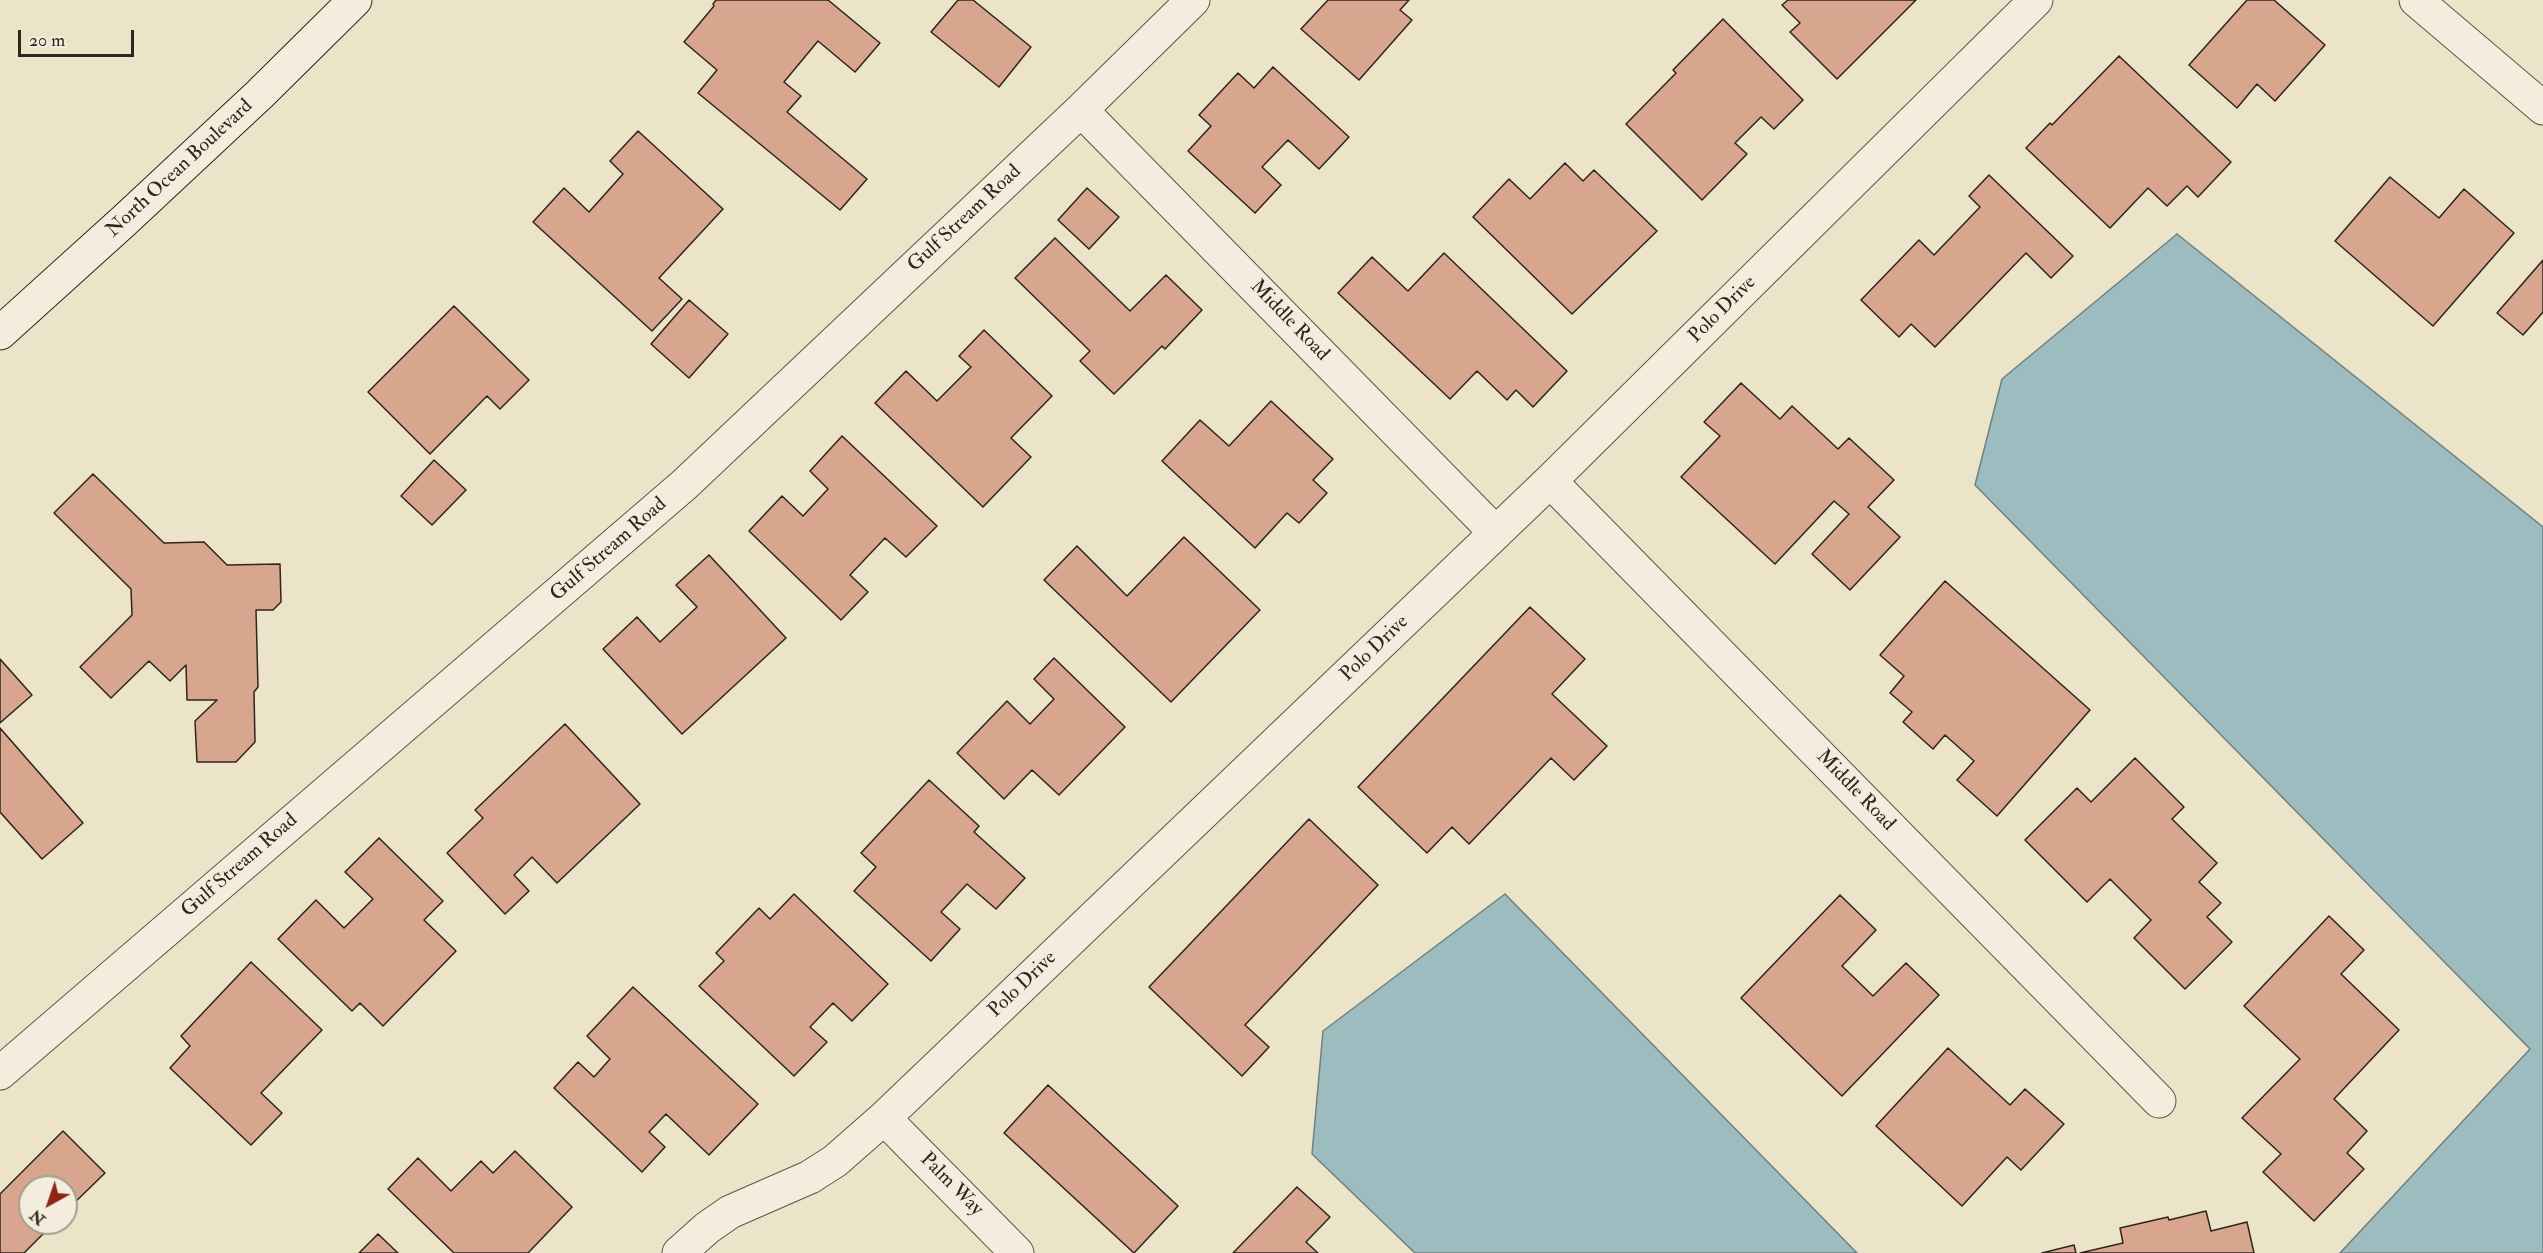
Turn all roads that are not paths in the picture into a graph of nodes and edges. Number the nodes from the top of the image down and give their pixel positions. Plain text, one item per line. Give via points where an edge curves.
1 (355, 0) edge
2 (1193, 0) edge
3 (2036, 0) edge
4 (2416, 0) edge
5 (2543, 108) edge
6 (1081, 110) junction
7 (0, 333) edge
8 (1550, 481) junction
9 (1496, 533) junction
10 (0, 1072) edge
11 (2159, 1101) dead end
12 (884, 1118) junction
13 (679, 1253) edge
14 (1017, 1253) edge

1 - 7 street, North Ocean Boulevard via 260,94
2 - 6 street, Gulf Stream Road
3 - 8 street, Polo Drive
4 - 5 street
6 - 9 street, Middle Road
6 - 10 street, Gulf Stream Road via 684,485
8 - 9 street, Polo Drive
8 - 11 street, Middle Road
9 - 12 street, Polo Drive
12 - 13 street, Polo Drive via 835,1161 810,1177 730,1212
12 - 14 street, Palm Way

